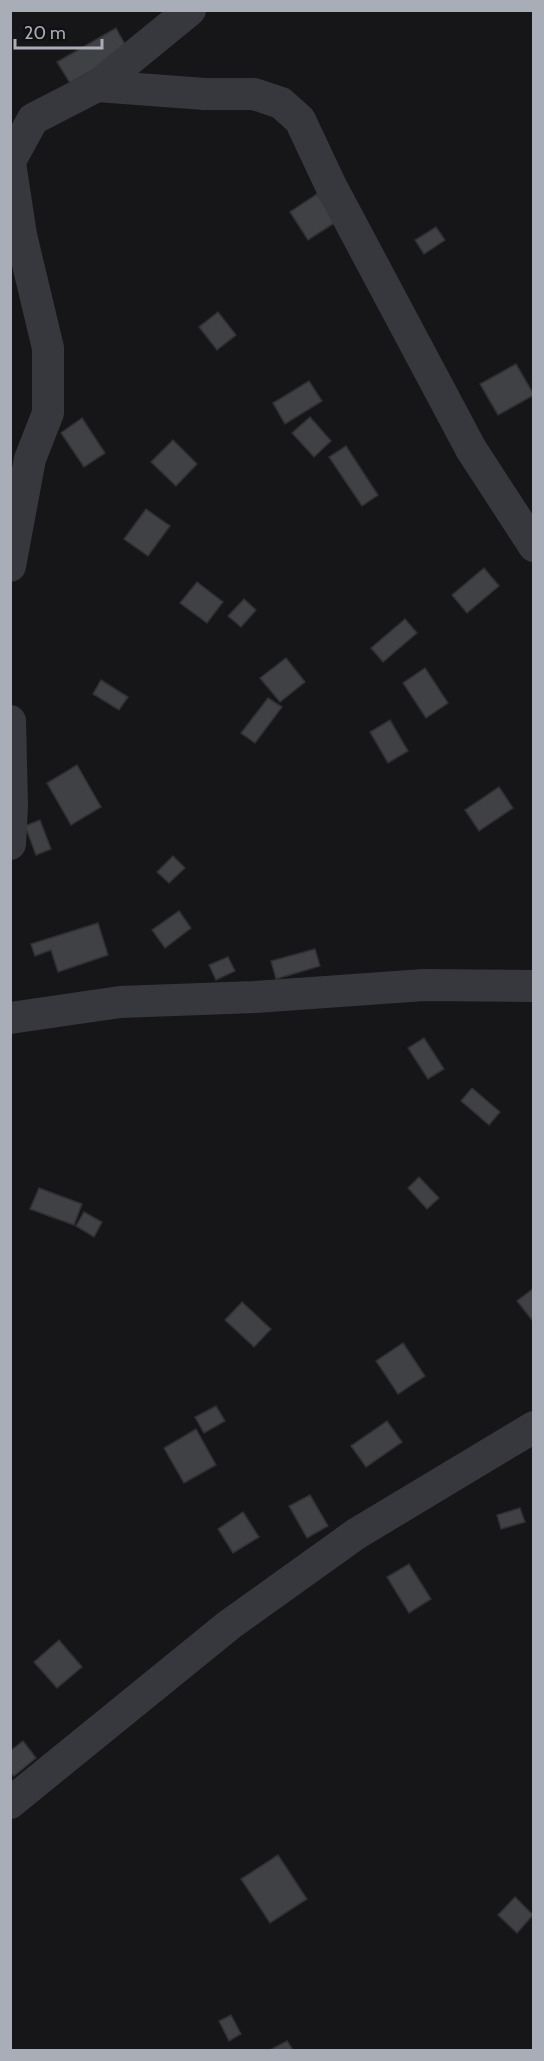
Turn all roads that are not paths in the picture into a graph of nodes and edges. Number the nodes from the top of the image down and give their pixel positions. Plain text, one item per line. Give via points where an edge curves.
1 (190, 10) edge
2 (97, 87) junction
3 (10, 162) edge
4 (534, 546) edge
5 (10, 567) edge
6 (10, 721) edge
7 (10, 843) edge
8 (534, 986) edge
9 (10, 1018) edge
10 (534, 1427) edge
11 (10, 1803) edge

1 - 2 street
2 - 3 street via 33,119
2 - 4 street via 254,94 280,103 300,120 471,449
3 - 5 street via 21,235 48,348 48,413 30,459
6 - 7 street
8 - 9 street via 424,985 120,1002
10 - 11 street via 356,1534 229,1625

